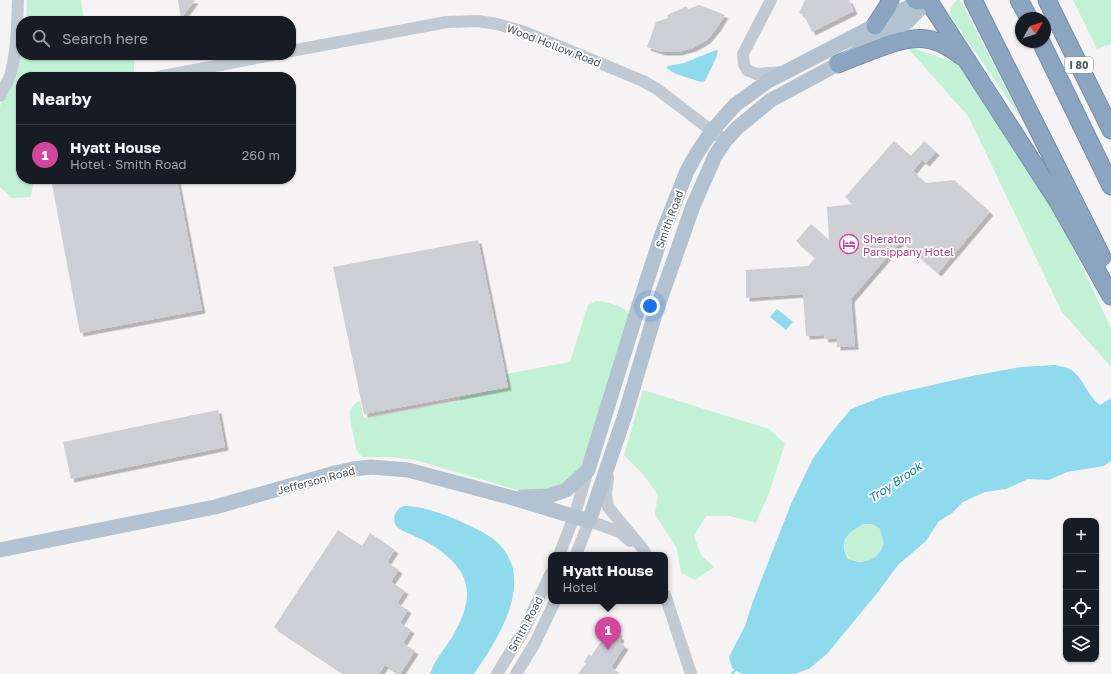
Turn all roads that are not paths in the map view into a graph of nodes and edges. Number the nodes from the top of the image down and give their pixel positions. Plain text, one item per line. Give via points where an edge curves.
1 (18, 0) edge
2 (771, 0) edge
3 (890, 0) edge
4 (915, 0) edge
5 (928, 0) edge
6 (1019, 0) edge
7 (1047, 0) edge
8 (976, 6) edge
9 (1026, 12) edge
10 (17, 16) edge
11 (875, 26) junction
12 (16, 39) edge
13 (1044, 48) edge
14 (296, 50) edge
15 (246, 60) edge
16 (838, 64) junction
17 (971, 65) junction
18 (184, 72) edge
19 (783, 72) junction
20 (15, 78) edge
21 (0, 96) edge
22 (1111, 130) edge
23 (712, 131) junction
24 (726, 141) junction
25 (1111, 186) edge
26 (1111, 275) edge
27 (1111, 296) edge
28 (610, 461) junction
29 (588, 470) junction
30 (513, 498) junction
31 (574, 517) junction
32 (589, 521) junction
33 (0, 550) edge
34 (560, 552) edge
35 (577, 552) edge
36 (641, 552) edge
37 (643, 552) edge
38 (548, 579) edge
39 (554, 604) edge
40 (668, 604) edge
41 (497, 674) edge
42 (516, 674) edge
43 (691, 674) edge

1 - 10 street
2 - 19 street via 752,34 743,59 747,70 756,74
3 - 11 highway
4 - 5 highway
5 - 11 main road, Smith Road via 905,9
5 - 16 main road, Smith Road via 908,21
5 - 17 highway
6 - 9 highway
7 - 22 highway, I 80
8 - 26 highway
11 - 19 main road, Smith Road
12 - 20 street
13 - 25 highway, I 80
14 - 23 street, Wood Hollow Road via 447,22 478,21 497,24 525,32 643,81
15 - 18 street
16 - 17 highway via 896,41 918,38 933,40 952,48
16 - 24 main road, Smith Road via 771,100 738,127
17 - 27 highway via 1059,204
19 - 23 main road, Smith Road via 742,99
20 - 21 street
23 - 24 street, Wood Hollow Road
23 - 29 main road, Smith Road via 687,171 662,234
24 - 28 main road, Smith Road via 709,167 693,206
28 - 32 main road, Smith Road
28 - 37 street via 606,494 608,507
29 - 30 main road via 566,490 549,496
29 - 31 street, Smith Road
30 - 31 main road, Jefferson Road
30 - 33 main road, Jefferson Road via 408,470 377,467 353,469 215,507
31 - 32 main road, Jefferson Road
31 - 34 street, Smith Road
32 - 35 street, Smith Road
32 - 36 street, Jefferson Road via 620,532
38 - 41 street, Smith Road via 524,630
39 - 42 street, Smith Road via 535,643
40 - 43 street

